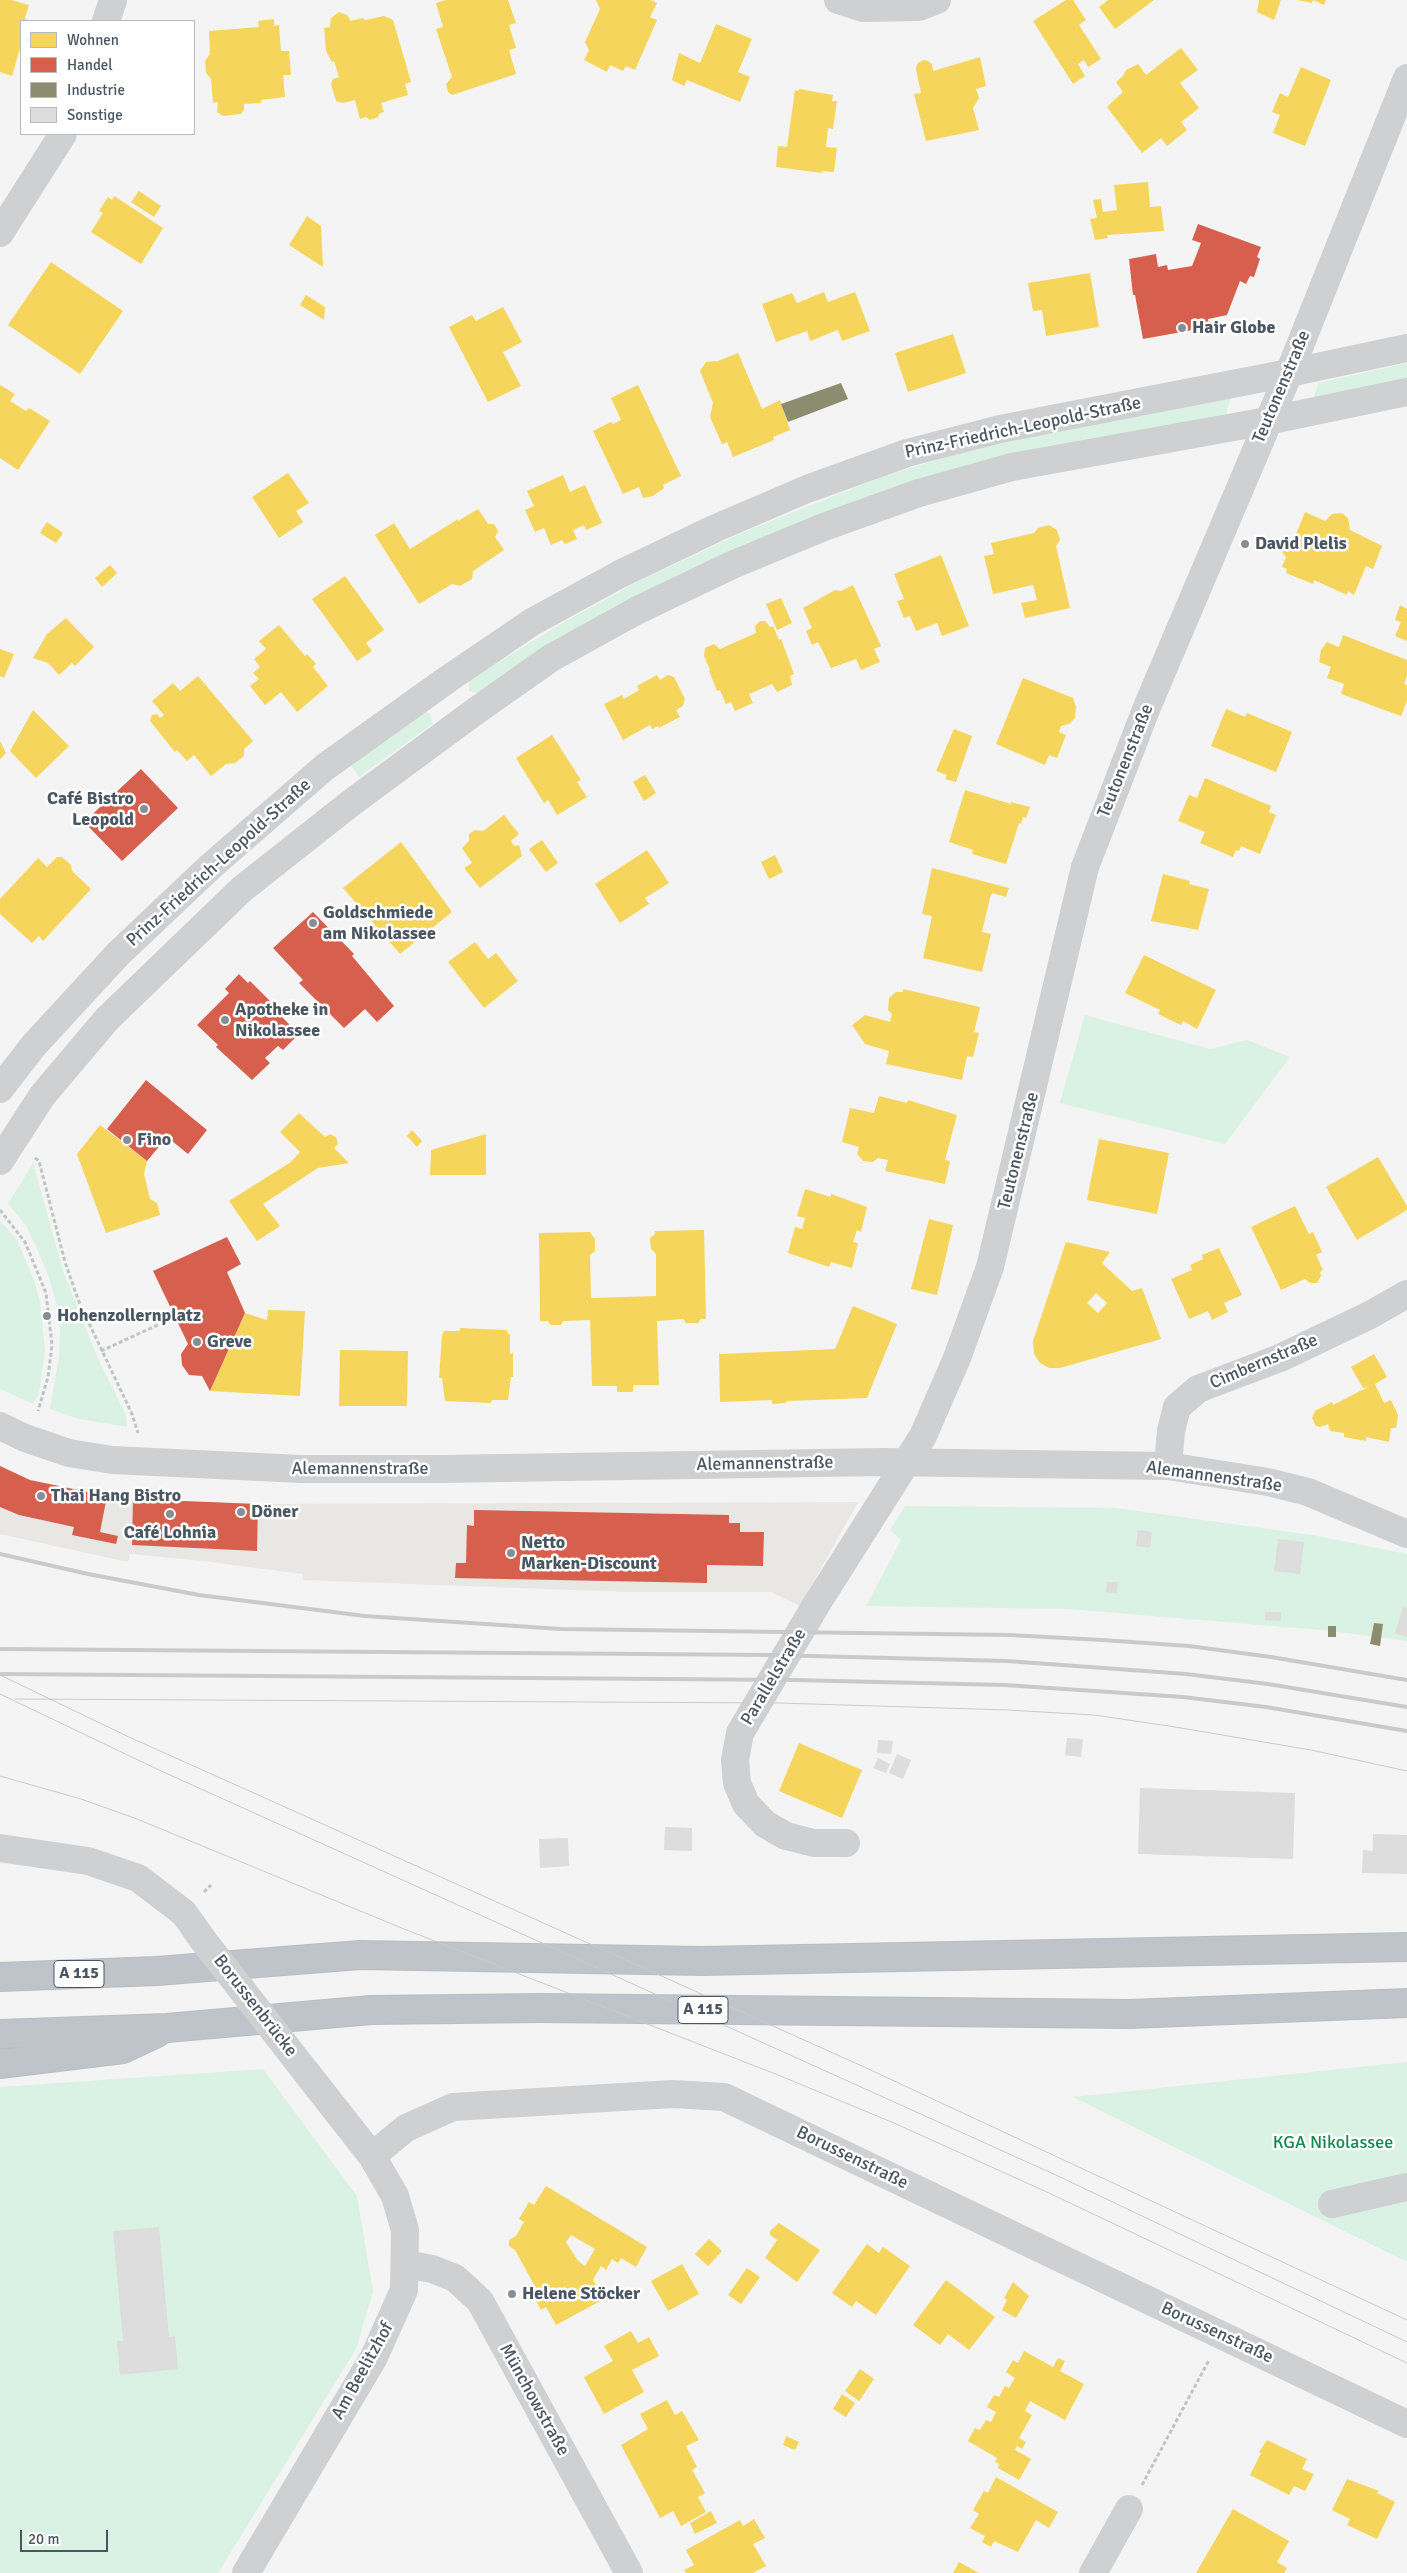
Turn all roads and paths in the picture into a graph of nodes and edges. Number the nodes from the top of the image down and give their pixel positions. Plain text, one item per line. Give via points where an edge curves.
1 (113, 0) edge
2 (838, 0) edge
3 (937, 0) edge
4 (106, 20) edge
5 (1407, 78) edge
6 (63, 135) edge
7 (0, 233) edge
8 (1407, 348) edge
9 (1289, 373) junction
10 (1407, 392) edge
11 (1267, 421) junction
12 (448, 679) junction
13 (473, 713) junction
14 (6, 1081) edge
15 (42, 1096) junction
16 (33, 1156) dead end
17 (0, 1161) edge
18 (0, 1210) edge
19 (1407, 1294) edge
20 (175, 1317) dead end
21 (101, 1351) junction
22 (38, 1411) dead end
23 (0, 1426) edge
24 (138, 1433) dead end
25 (906, 1464) junction
26 (1168, 1466) junction
27 (1407, 1534) edge
28 (846, 1843) dead end
29 (0, 1848) edge
30 (1407, 1947) edge
31 (0, 1977) edge
32 (1407, 2003) edge
33 (167, 2028) junction
34 (0, 2034) edge
35 (0, 2064) edge
36 (372, 2156) junction
37 (1407, 2187) edge
38 (1332, 2204) dead end
39 (406, 2264) junction
40 (1222, 2336) junction
41 (1407, 2424) edge
42 (1129, 2509) joint
43 (246, 2573) edge
44 (629, 2573) edge
45 (1093, 2573) edge

1 - 4 street
2 - 3 street via 863,8 919,6
5 - 9 street, Teutonenstraße
6 - 7 street
8 - 9 street, Prinz-Friedrich-Leopold-Straße
9 - 11 street, Teutonenstraße
9 - 12 street, Prinz-Friedrich-Leopold-Straße via 1000,430 907,452 807,488 620,574 532,622
10 - 11 street, Prinz-Friedrich-Leopold-Straße
11 - 13 street, Prinz-Friedrich-Leopold-Straße via 1012,467 919,493 824,527 732,565 638,610 551,658
11 - 25 street, Teutonenstraße via 1147,707 1085,868 990,1267 923,1436
12 - 13 street
12 - 14 street, Prinz-Friedrich-Leopold-Straße via 325,767 211,866 89,984
13 - 15 street, Prinz-Friedrich-Leopold-Straße via 242,889 107,1019
14 - 15 street, Prinz-Friedrich-Leopold-Straße
15 - 17 street, Prinz-Friedrich-Leopold-Straße
16 - 21 path via 39,1161 76,1294
18 - 22 path via 25,1242 46,1293 52,1345 48,1378
19 - 26 street, Cimbernstraße via 1280,1358 1198,1389 1177,1407
20 - 21 path
21 - 24 path
23 - 25 street, Alemannenstraße via 69,1452 112,1460 301,1469
25 - 26 street, Alemannenstraße
25 - 28 street, Parallelstraße via 740,1733 735,1760 737,1784 746,1804 765,1824 786,1836 814,1844
26 - 27 street, Alemannenstraße via 1268,1482 1308,1492
29 - 36 street, Borussenbrücke, bridge via 88,1861 138,1878 184,1913
30 - 31 highway, A 115 via 702,1961 360,1955 157,1971
32 - 33 highway, A 115 via 1130,2014 541,2008 371,2010
33 - 34 highway, A 115
33 - 35 highway via 123,2049
36 - 39 street, Am Beelitzhof via 395,2196 405,2230
36 - 40 street, Borussenstraße via 406,2128 453,2107 672,2094 724,2097
37 - 38 street
39 - 43 street, Am Beelitzhof via 404,2290 374,2357
39 - 44 street, Münchowstraße via 455,2278 480,2301
40 - 41 street, Borussenstraße
40 - 42 path
42 - 45 street

